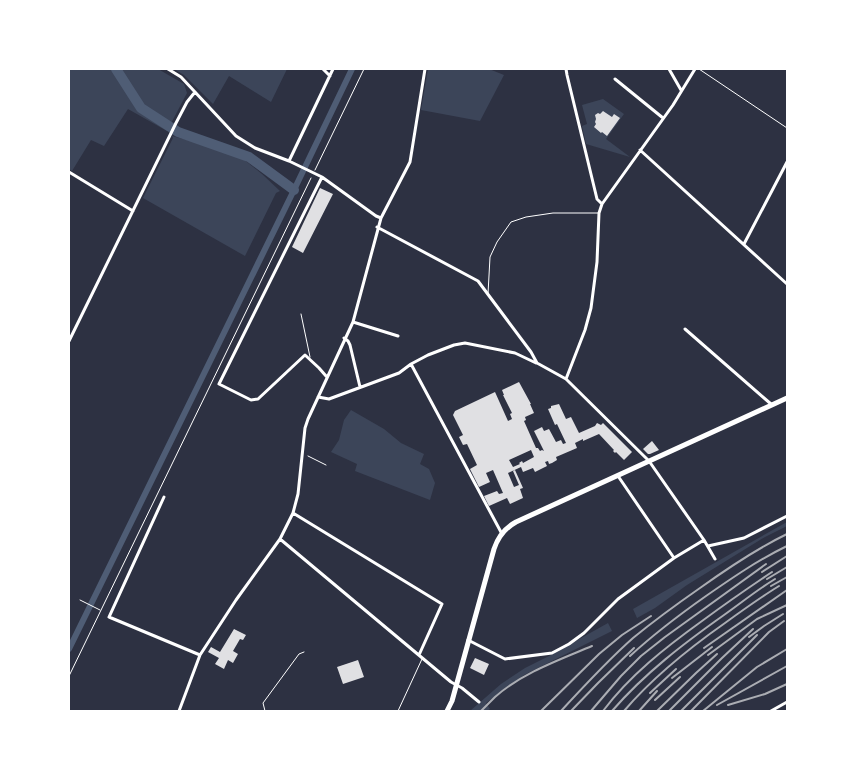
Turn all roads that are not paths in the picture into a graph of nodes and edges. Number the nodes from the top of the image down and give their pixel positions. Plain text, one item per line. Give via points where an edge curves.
1 (168, 69) edge
2 (323, 69) edge
3 (334, 69) edge
4 (425, 69) edge
5 (566, 69) edge
6 (669, 69) edge
7 (697, 69) edge
8 (330, 76) junction
9 (615, 79) dead end
10 (682, 90) junction
11 (195, 92) junction
12 (663, 118) junction
13 (640, 150) junction
14 (289, 160) junction
15 (787, 162) edge
16 (69, 172) edge
17 (322, 177) junction
18 (602, 204) junction
19 (133, 211) junction
20 (599, 214) junction
21 (381, 218) junction
22 (378, 227) junction
23 (744, 244) junction
24 (787, 284) edge
25 (488, 294) junction
26 (301, 314) dead end
27 (352, 322) junction
28 (685, 329) dead end
29 (398, 336) dead end
30 (344, 338) junction
31 (69, 341) edge
32 (310, 360) junction
33 (537, 363) junction
34 (411, 364) junction
35 (326, 376) junction
36 (566, 379) junction
37 (360, 387) junction
38 (318, 397) junction
39 (787, 398) edge
40 (772, 405) junction
41 (649, 461) junction
42 (618, 475) junction
43 (164, 497) dead end
44 (293, 513) junction
45 (787, 516) edge
46 (502, 534) junction
47 (280, 538) junction
48 (704, 540) junction
49 (708, 546) junction
50 (674, 558) junction
51 (715, 559) dead end
52 (468, 640) junction
53 (304, 652) dead end
54 (200, 655) junction
55 (420, 656) junction
56 (456, 684) junction
57 (479, 702) dead end
58 (787, 703) edge
59 (179, 711) edge
60 (265, 711) edge
61 (398, 711) edge
62 (447, 711) edge
63 (771, 711) edge

1 - 11 street
2 - 8 street
3 - 8 street
4 - 21 street via 410,162
5 - 18 street via 597,199
6 - 10 street
7 - 10 street
8 - 14 street
9 - 12 street
10 - 12 street
11 - 14 street via 236,136 255,148
11 - 19 street via 176,122
12 - 13 street
13 - 18 street
13 - 23 street
14 - 17 street
15 - 23 street
16 - 19 street
17 - 21 street
17 - 32 street via 219,384 251,400 258,399 305,355
18 - 20 street
19 - 31 street
20 - 25 lane via 553,213 511,222 490,257
20 - 36 street via 591,308
21 - 22 street
22 - 25 street via 478,281
22 - 27 street
23 - 24 street
25 - 33 street
26 - 32 lane
27 - 29 street
27 - 30 street
28 - 40 street
30 - 35 street
30 - 37 street via 350,345
32 - 35 street
33 - 34 street via 515,353 465,343
33 - 36 street
34 - 37 street via 399,373
34 - 46 street
35 - 38 street
36 - 41 street
37 - 38 street via 329,399
38 - 44 street via 305,428
39 - 40 main road
40 - 41 main road
41 - 42 main road
41 - 48 street
42 - 46 main road via 516,522
42 - 50 street
43 - 54 street via 109,617
44 - 47 street
44 - 55 street via 442,604
45 - 49 street via 744,538
46 - 52 main road via 494,548
47 - 54 street
47 - 55 street
48 - 49 street
48 - 50 street
49 - 51 street
50 - 52 street via 618,599 584,633 552,653 505,659
52 - 56 main road
53 - 60 lane via 299,654 264,703
54 - 59 street
55 - 56 street
55 - 61 lane
56 - 57 street
56 - 62 main road
58 - 63 street

